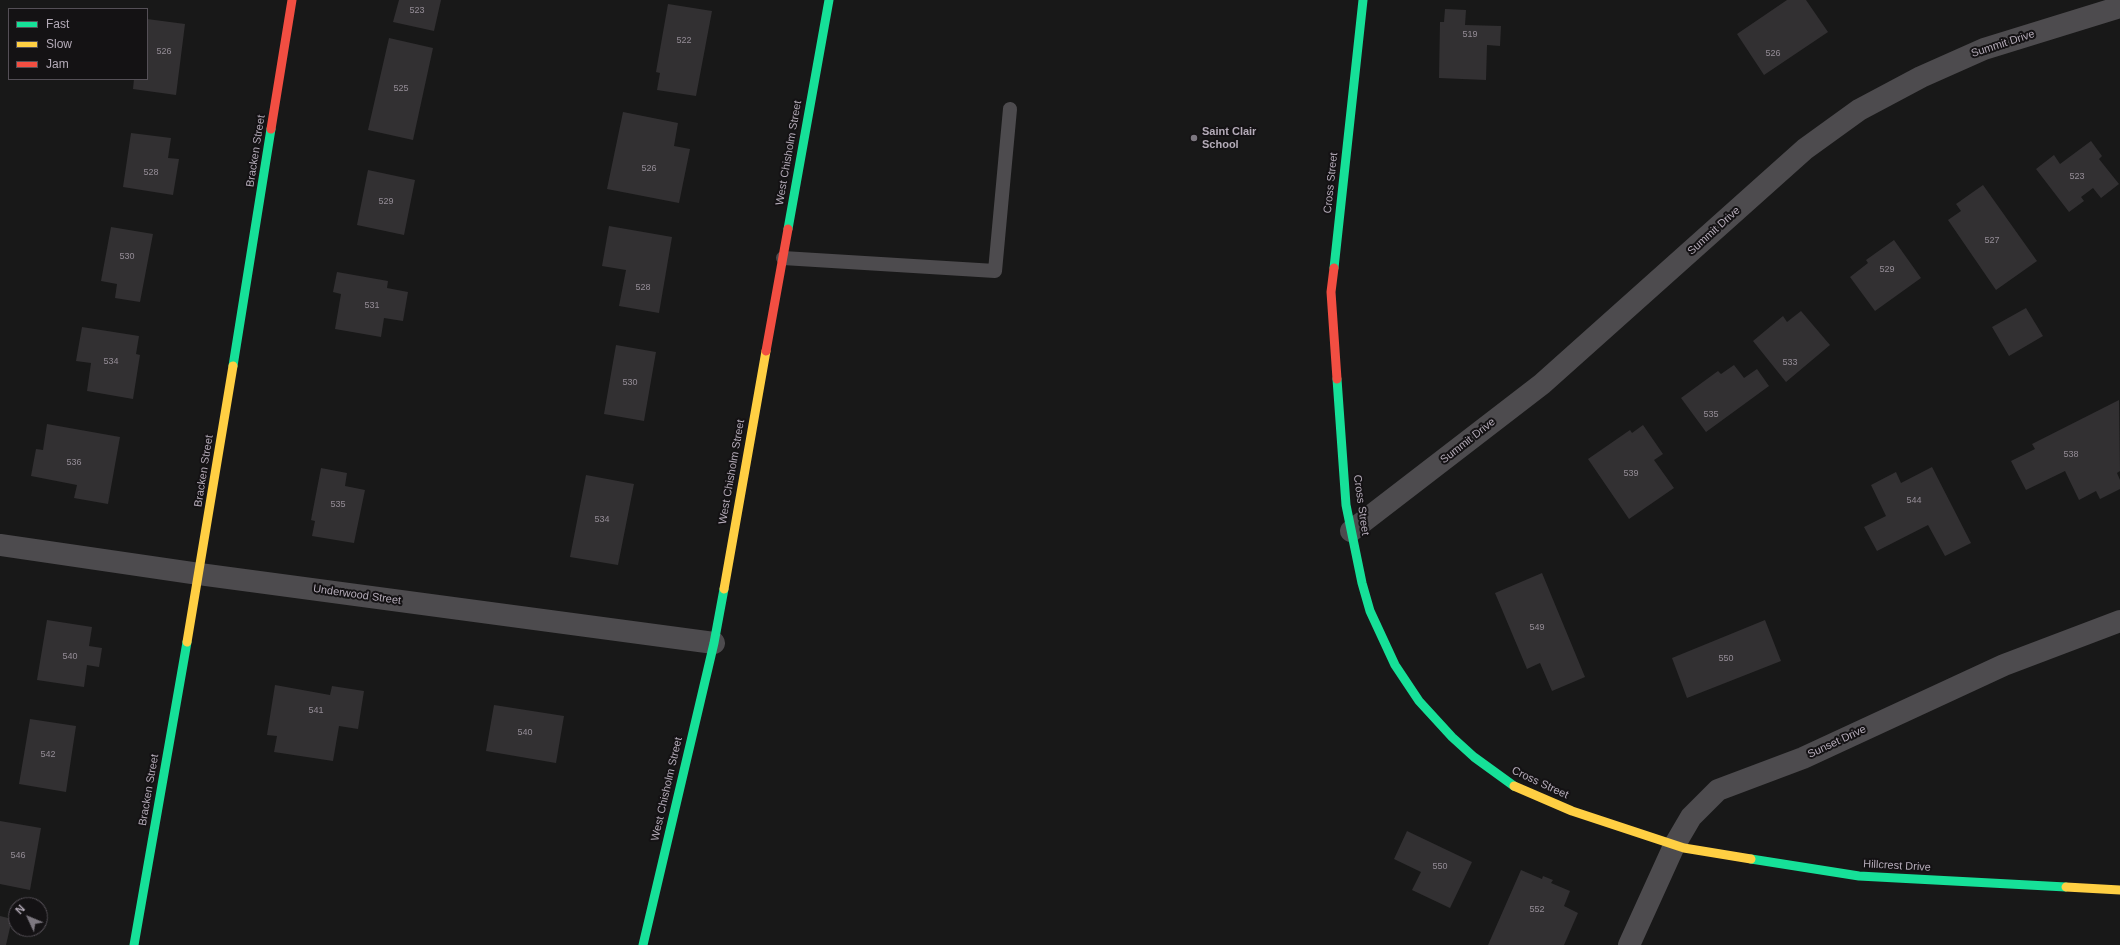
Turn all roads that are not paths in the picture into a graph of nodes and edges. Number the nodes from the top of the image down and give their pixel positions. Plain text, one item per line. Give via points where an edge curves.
1 (292, 0) edge
2 (829, 0) edge
3 (1363, 0) edge
4 (2120, 7) edge
5 (1010, 109) dead end
6 (782, 258) junction
7 (1351, 530) junction
8 (0, 546) edge
9 (200, 574) junction
10 (2120, 621) edge
11 (714, 643) junction
12 (1674, 846) junction
13 (2120, 890) edge
14 (134, 945) edge
15 (643, 945) edge
16 (1629, 945) edge

1 - 9 street, Bracken Street
2 - 6 street, West Chisholm Street
3 - 7 street, Cross Street via 1331,292 1346,505
4 - 7 street, Summit Drive via 1984,49 1922,77 1859,110 1805,149 1542,384
5 - 6 lane via 995,271
6 - 11 street, West Chisholm Street
7 - 12 street, Cross Street via 1362,583 1381,639 1394,665 1419,701 1452,737 1510,784 1572,811
8 - 9 street, Underwood Street
9 - 11 street, Underwood Street
9 - 14 street, Bracken Street
10 - 12 street, Sunset Drive via 2004,665 1803,758 1718,790 1691,817
11 - 15 street, West Chisholm Street
12 - 13 street, Hillcrest Drive via 1859,876
12 - 16 street, Sunset Drive

